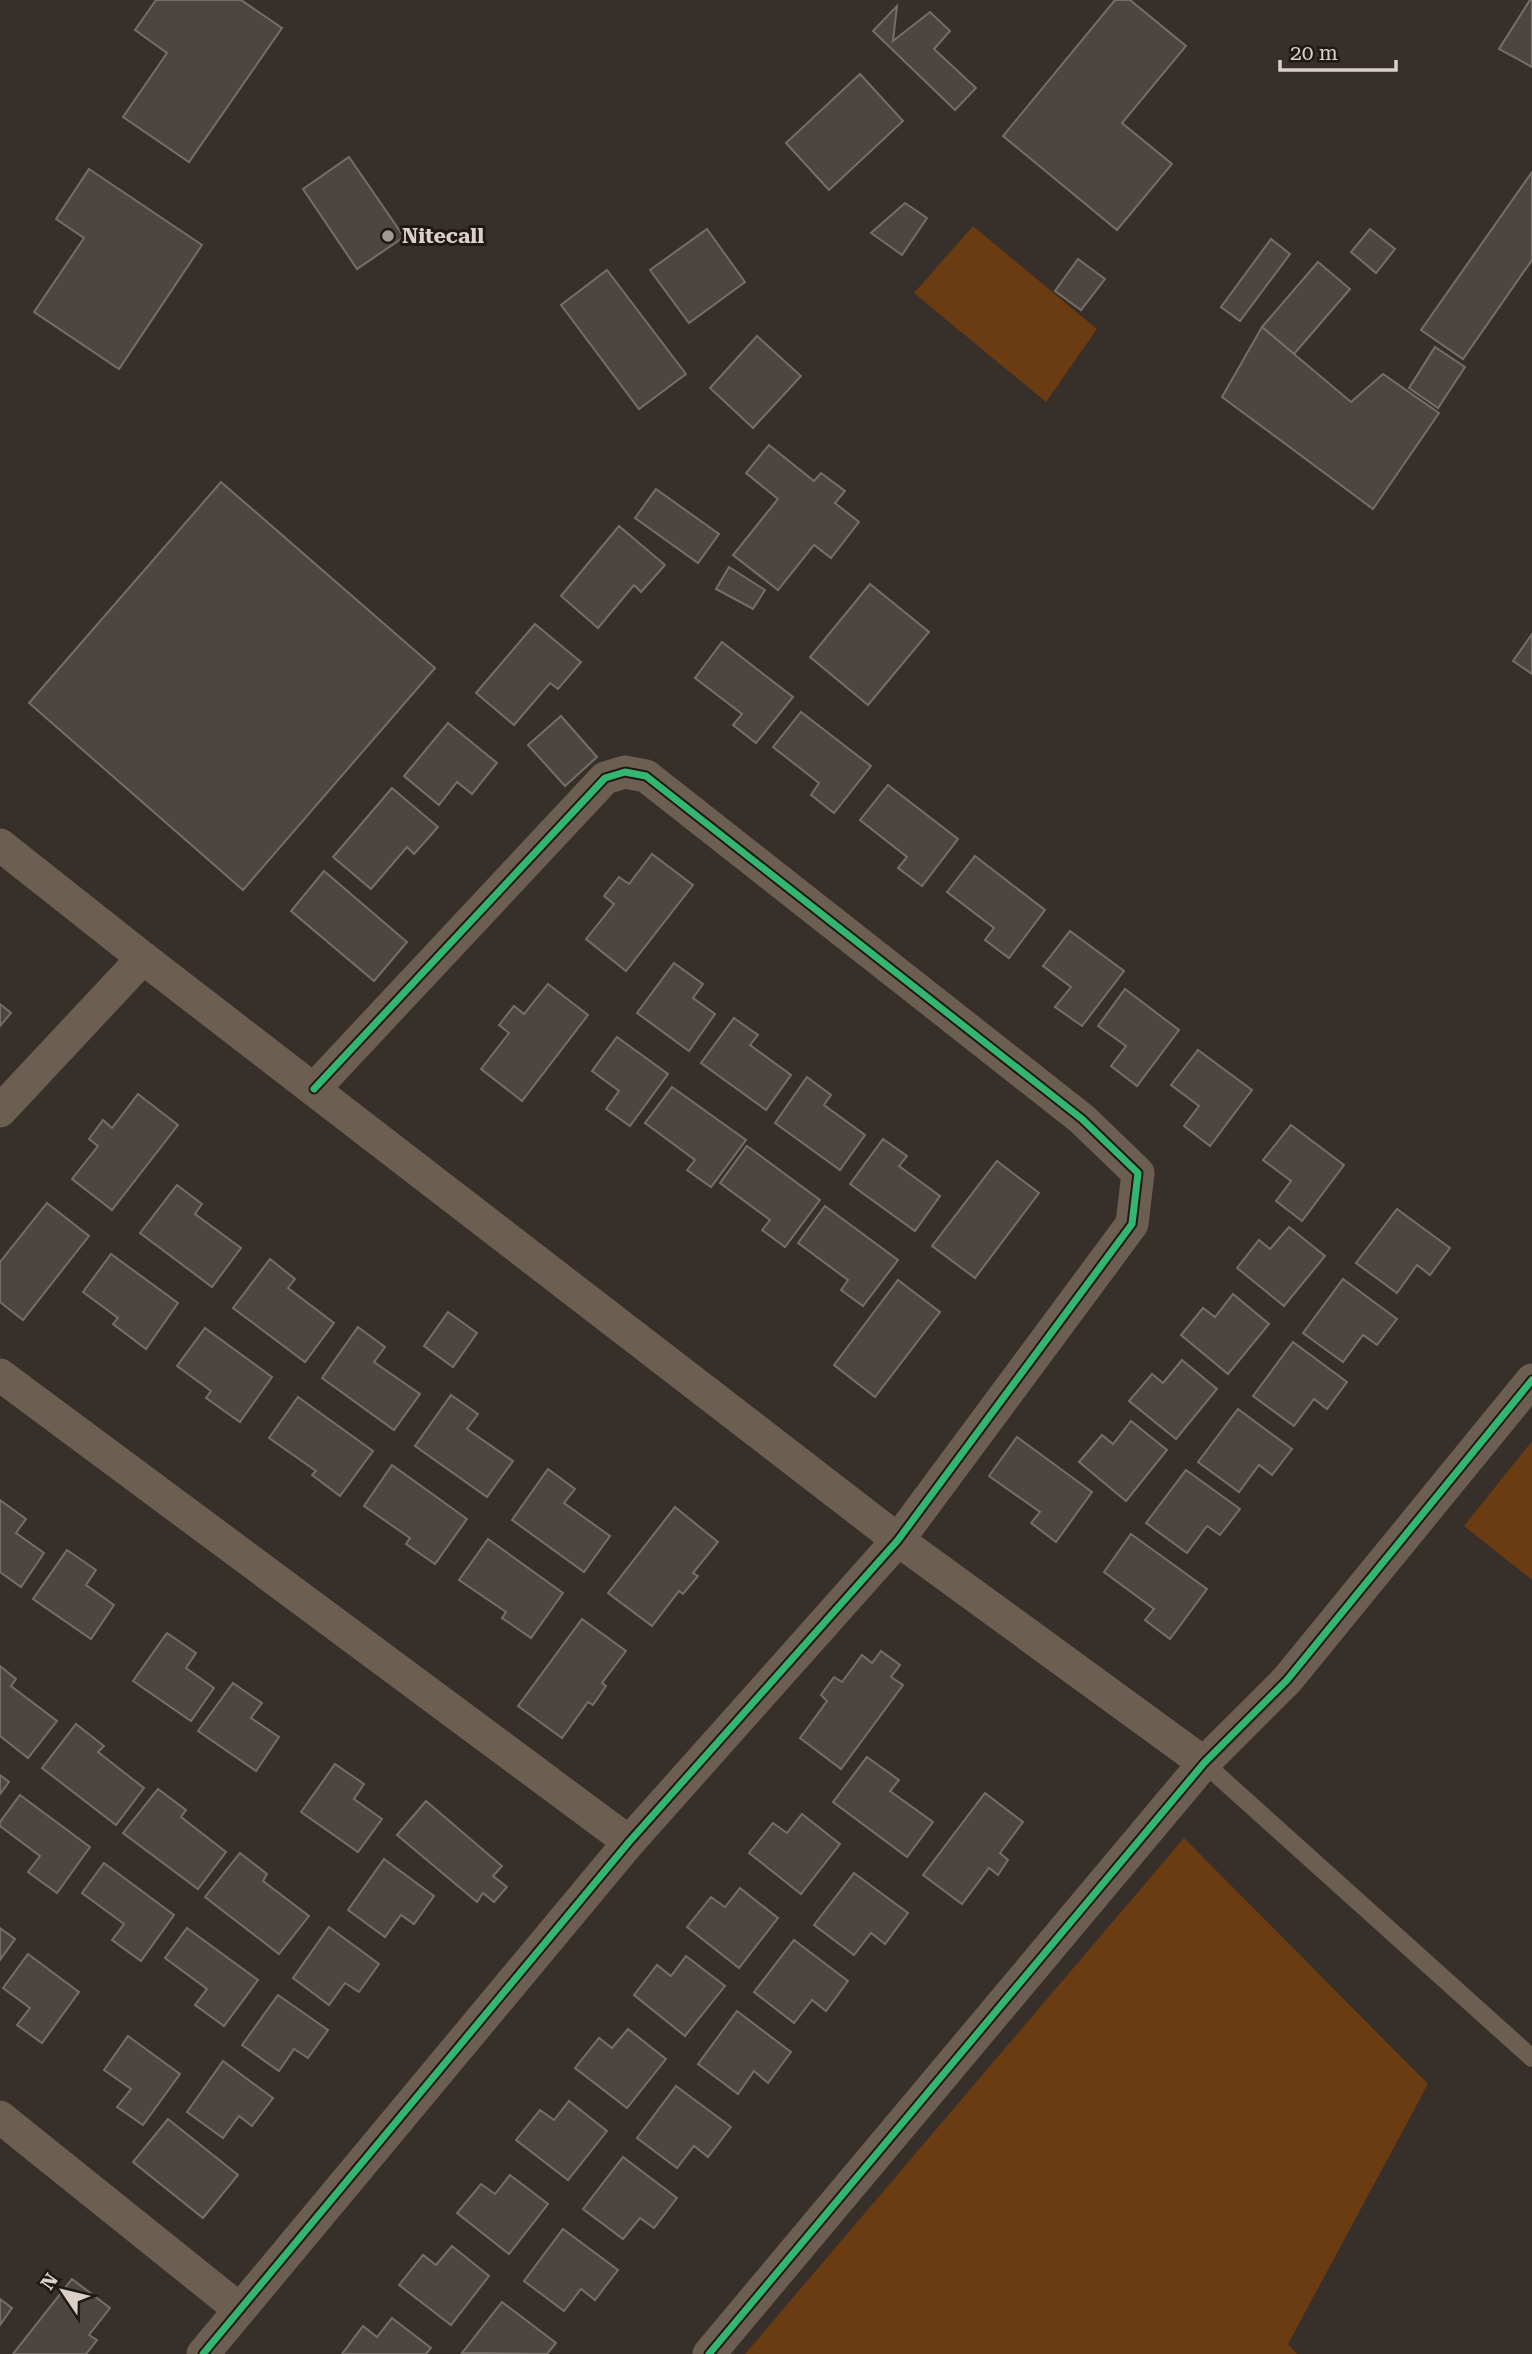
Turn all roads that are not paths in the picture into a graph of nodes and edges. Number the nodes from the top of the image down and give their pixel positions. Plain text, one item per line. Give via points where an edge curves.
1 (0, 845) edge
2 (143, 958) junction
3 (314, 1089) junction
4 (0, 1111) edge
5 (0, 1375) edge
6 (1532, 1380) edge
7 (898, 1540) junction
8 (1204, 1763) junction
9 (629, 1842) junction
10 (1532, 2058) edge
11 (0, 2117) edge
12 (239, 2309) junction
13 (203, 2354) edge
14 (709, 2354) edge

1 - 2 street
2 - 3 street
2 - 4 street
3 - 7 street
3 - 7 street via 605,778 625,772 646,776 1082,1119 1139,1173 1132,1224
5 - 9 street
6 - 8 street via 1287,1680
7 - 8 street
7 - 9 street
8 - 10 lane
8 - 14 street
9 - 12 street
11 - 12 street
12 - 13 street

